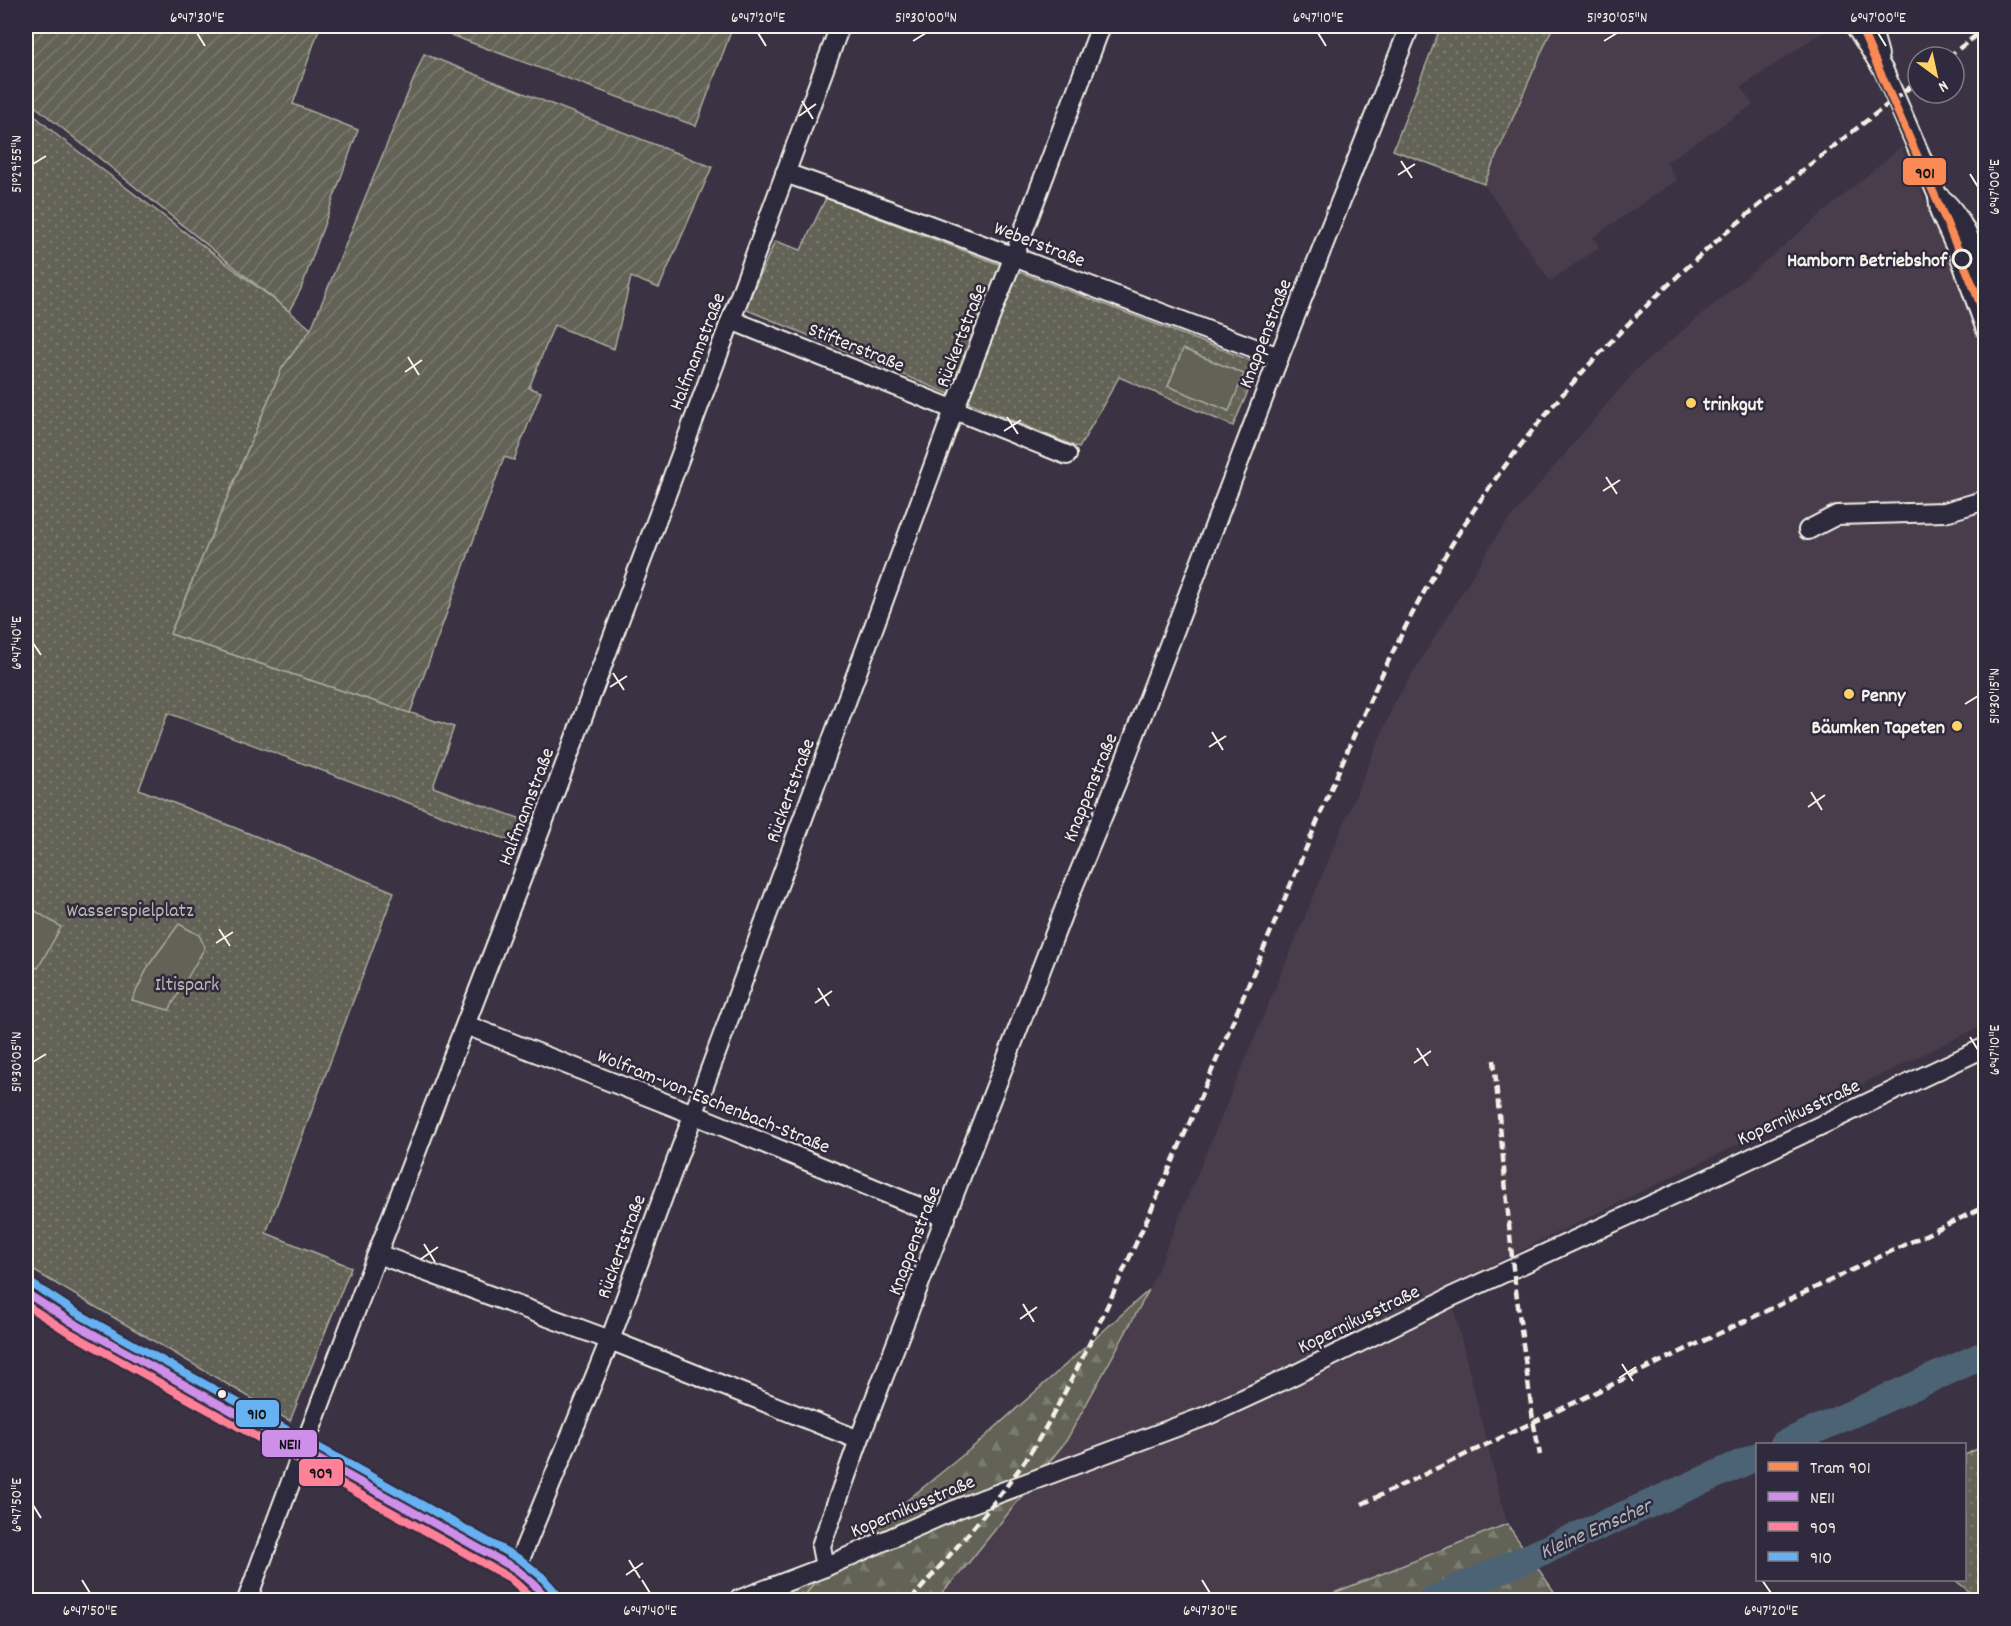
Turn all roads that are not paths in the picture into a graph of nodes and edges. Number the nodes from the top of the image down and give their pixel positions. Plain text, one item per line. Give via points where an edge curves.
1 (840, 26) edge
2 (1101, 26) edge
3 (1410, 26) edge
4 (1855, 26) edge
5 (1871, 26) edge
6 (1884, 71) junction
7 (785, 173) junction
8 (1938, 196) junction
9 (1014, 256) junction
10 (1986, 280) edge
11 (731, 320) junction
12 (1986, 330) edge
13 (1279, 357) junction
14 (954, 410) junction
15 (1067, 455) dead end
16 (1986, 500) edge
17 (1808, 530) dead end
18 (466, 1025) junction
19 (1986, 1047) edge
20 (693, 1114) junction
21 (946, 1218) junction
22 (378, 1254) junction
23 (26, 1293) edge
24 (610, 1340) junction
25 (859, 1440) junction
26 (303, 1449) junction
27 (825, 1567) junction
28 (516, 1569) junction
29 (247, 1600) edge
30 (548, 1600) edge
31 (738, 1600) edge

1 - 7 street, Halfmannstraße
2 - 9 street, Rückertstraße
3 - 13 street, Knappenstraße
4 - 6 street
5 - 6 street
6 - 8 street
7 - 9 street, Weberstraße
7 - 11 street, Halfmannstraße
8 - 10 street via 1956,213
8 - 12 street via 1940,213
9 - 13 street, Weberstraße
9 - 14 street, Rückertstraße
11 - 14 street, Stifterstraße
11 - 18 street, Halfmannstraße
13 - 21 street, Knappenstraße
14 - 15 street, Stifterstraße
14 - 20 street, Rückertstraße
16 - 17 street via 1945,512 1838,515
18 - 20 street, Wolfram-von-Eschenbach-Straße
18 - 22 street, Halfmannstraße
19 - 27 street, Kopernikusstraße via 1450,1297 1206,1416 958,1508
20 - 21 street, Wolfram-von-Eschenbach-Straße
20 - 24 street, Rückertstraße
21 - 25 street, Knappenstraße
22 - 24 street
22 - 26 street, Halfmannstraße
23 - 26 street
24 - 25 street
24 - 28 street, Rückertstraße
25 - 27 street, Knappenstraße via 821,1546
26 - 28 street
26 - 29 street, Halfmannstraße
27 - 31 street, Kopernikusstraße
28 - 30 street

